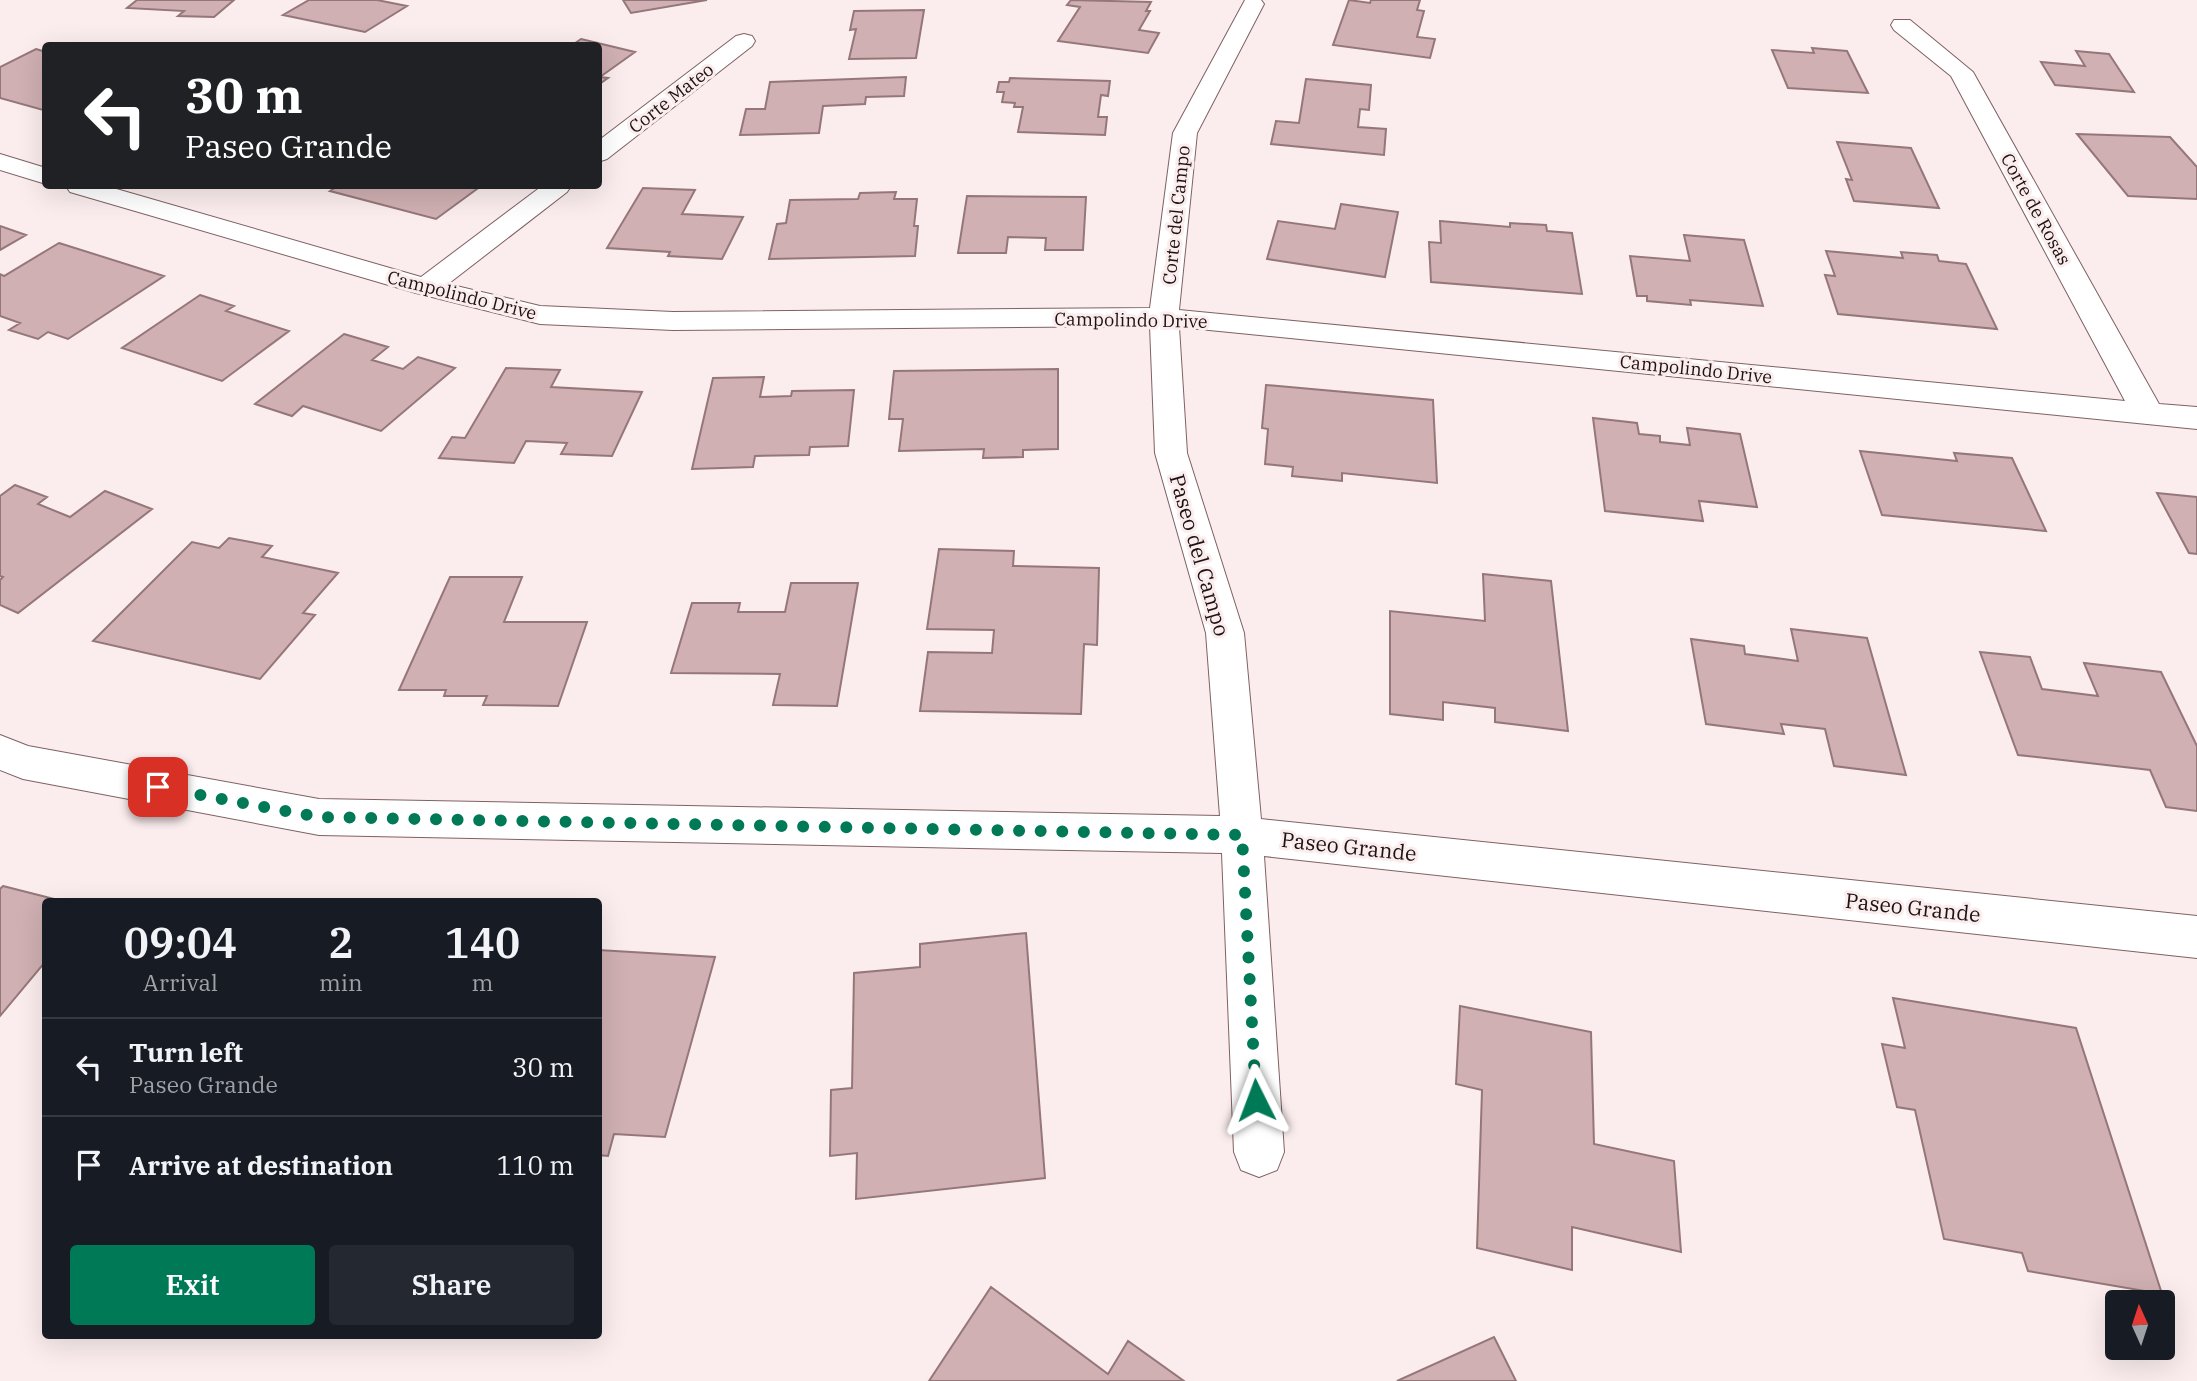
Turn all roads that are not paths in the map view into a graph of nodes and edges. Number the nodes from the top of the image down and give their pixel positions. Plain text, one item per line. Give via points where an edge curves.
1 (1253, 4) dead end
2 (1902, 25) dead end
3 (744, 41) dead end
4 (602, 151) edge
5 (0, 162) edge
6 (42, 175) edge
7 (89, 189) edge
8 (554, 189) edge
9 (426, 287) junction
10 (1164, 317) junction
11 (2148, 413) junction
12 (2197, 418) edge
13 (0, 752) edge
14 (1242, 835) junction
15 (2197, 937) edge
16 (1259, 1152) dead end

1 - 10 street, Corte del Campo via 1185,133
2 - 11 street, Corte de Rosas via 1961,72
3 - 4 street, Corte Mateo
5 - 6 street
7 - 9 street, Campolindo Drive
8 - 9 street
9 - 10 street, Campolindo Drive via 540,315 646,320
10 - 11 street, Campolindo Drive
10 - 14 street, Paseo del Campo via 1171,453 1225,633
11 - 12 street, Campolindo Drive
13 - 14 street, Paseo Grande via 23,762 318,817
14 - 15 street, Paseo Grande
14 - 16 street, Paseo del Campo

